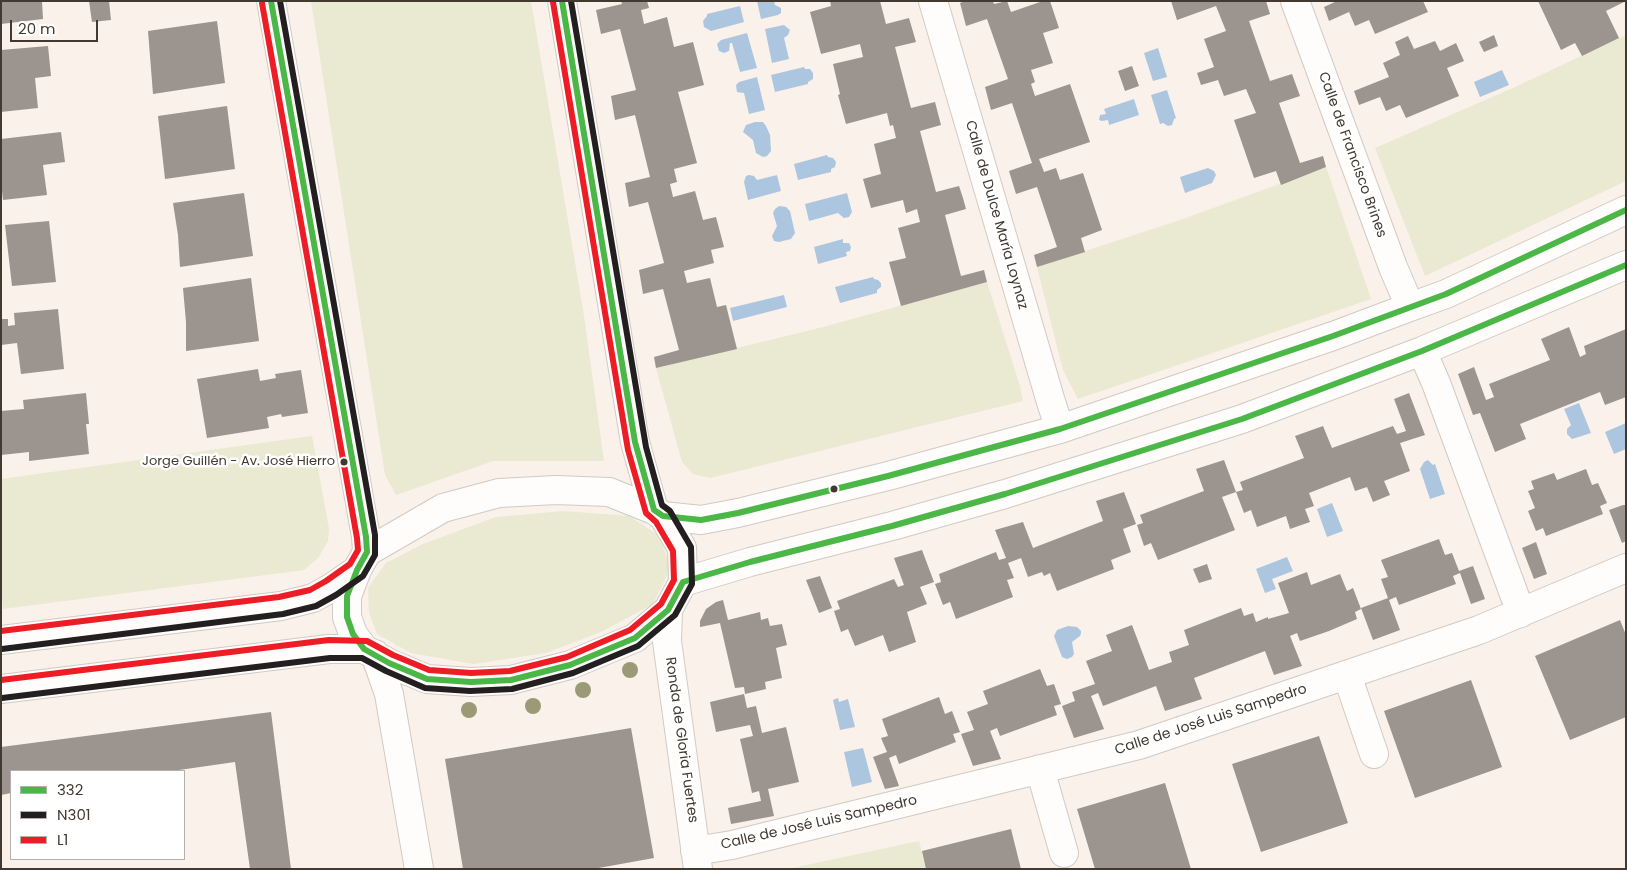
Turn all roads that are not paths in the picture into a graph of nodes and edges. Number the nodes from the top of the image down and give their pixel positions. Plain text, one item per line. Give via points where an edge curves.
1 (271, 1) edge
2 (562, 1) edge
3 (933, 1) edge
4 (1295, 1) edge
5 (1626, 210) edge
6 (1626, 265) edge
7 (1410, 308) junction
8 (1422, 351) junction
9 (1060, 429) junction
10 (658, 513) junction
11 (362, 561) junction
12 (1626, 568) edge
13 (683, 582) junction
14 (668, 610) junction
15 (1520, 613) junction
16 (1, 640) edge
17 (370, 652) junction
18 (1347, 675) junction
19 (1, 689) edge
20 (1374, 754) dead end
21 (1040, 769) junction
22 (1064, 853) dead end
23 (697, 860) edge
24 (420, 869) edge

1 - 11 street via 366,538
2 - 10 street via 636,442
3 - 9 street, Calle de Dulce María Loynaz
4 - 7 street, Calle de Francisco Brines
5 - 7 street
6 - 8 street
7 - 9 street
8 - 13 street via 1242,419 1069,474
8 - 15 street
9 - 10 street via 888,476 701,520
10 - 11 street via 609,492 499,493 443,508
10 - 13 street via 682,548
11 - 16 street via 331,588 313,598 281,606
11 - 17 street via 347,596 347,618 353,634
12 - 15 street, Calle de José Luis Sampedro
13 - 14 street
14 - 17 street via 635,638 570,665 511,680 426,679
14 - 23 street, Ronda de Gloria Fuertes via 667,641
15 - 18 street, Calle de José Luis Sampedro via 1480,630
17 - 19 street via 329,649
17 - 24 street via 393,710
18 - 20 street
18 - 21 street, Calle de José Luis Sampedro via 1139,745
21 - 22 street
21 - 23 street, Calle de José Luis Sampedro via 732,845

